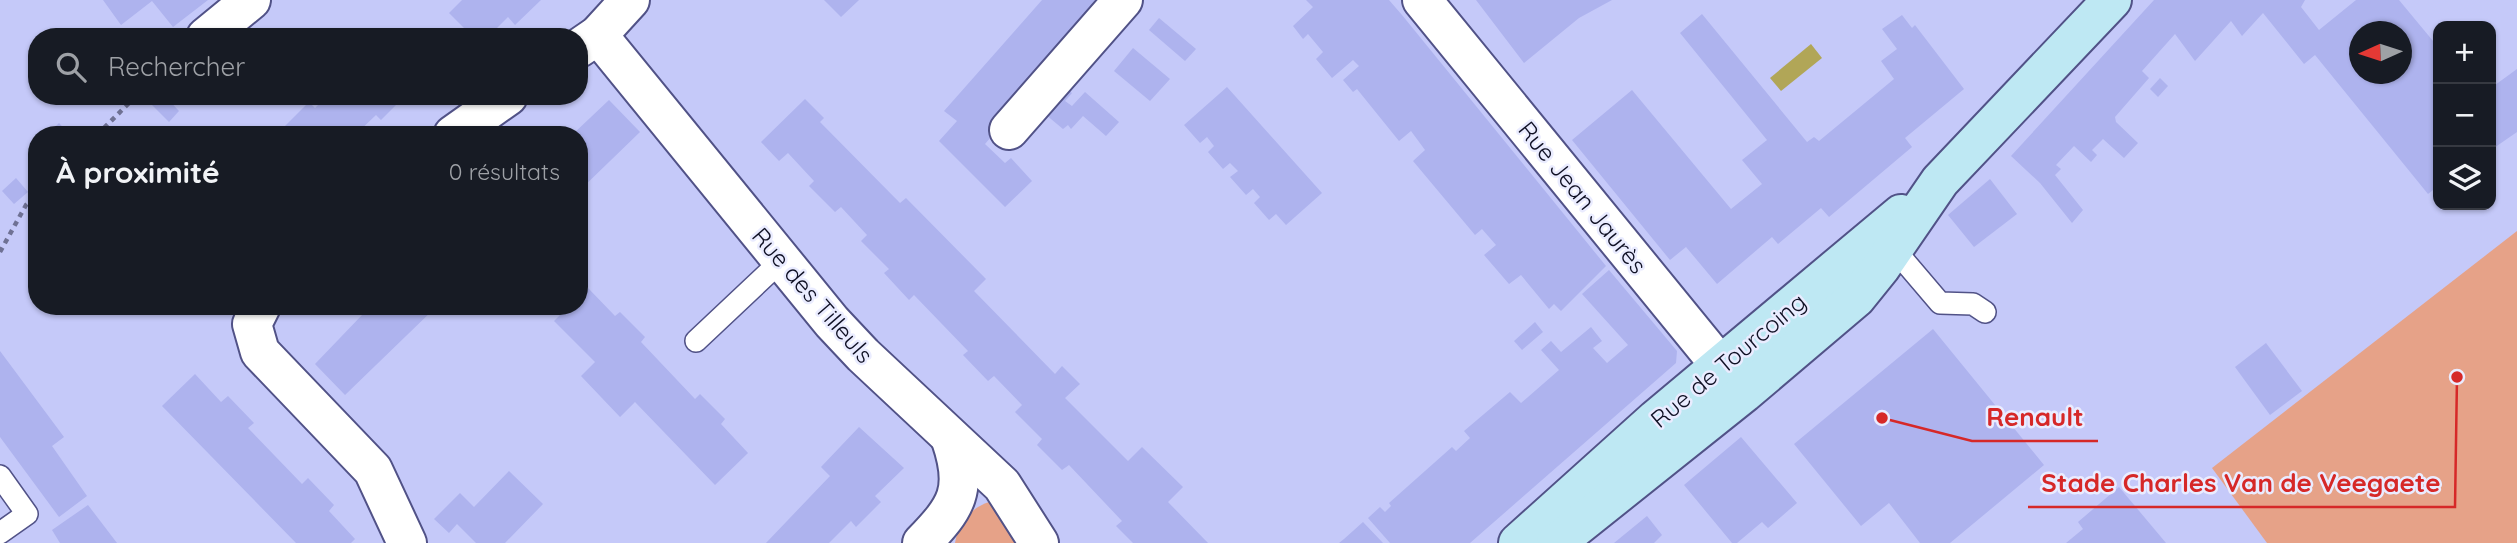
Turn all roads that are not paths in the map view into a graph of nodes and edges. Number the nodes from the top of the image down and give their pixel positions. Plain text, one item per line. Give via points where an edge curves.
1 (251, 0) edge
2 (630, 0) edge
3 (1123, 0) edge
4 (1422, 0) edge
5 (2112, 0) edge
6 (217, 28) edge
7 (589, 41) edge
8 (495, 105) edge
9 (466, 126) edge
10 (1009, 130) dead end
11 (1887, 240) junction
12 (781, 261) junction
13 (1985, 312) dead end
14 (256, 315) edge
15 (696, 341) dead end
16 (1732, 379) junction
17 (951, 440) junction
18 (0, 476) edge
19 (0, 533) edge
20 (7, 543) edge
21 (407, 543) edge
22 (922, 543) edge
23 (1039, 543) edge
24 (1529, 543) edge

1 - 6 street
2 - 7 street
3 - 10 street
4 - 16 street, Rue Jean Jaurès
5 - 11 main road, Rue de Tourcoing
7 - 12 street, Rue des Tilleuls
8 - 9 street
11 - 13 lane via 1940,303 1973,304
11 - 16 main road, Rue de Tourcoing
12 - 15 lane
12 - 17 street, Rue des Tilleuls via 863,355
14 - 21 street via 252,324 260,352 373,470
16 - 24 main road, Rue de Tourcoing
17 - 22 street via 961,481 957,500
17 - 23 street, Rue des Tilleuls via 1002,485
18 - 19 lane via 27,514
19 - 20 lane

